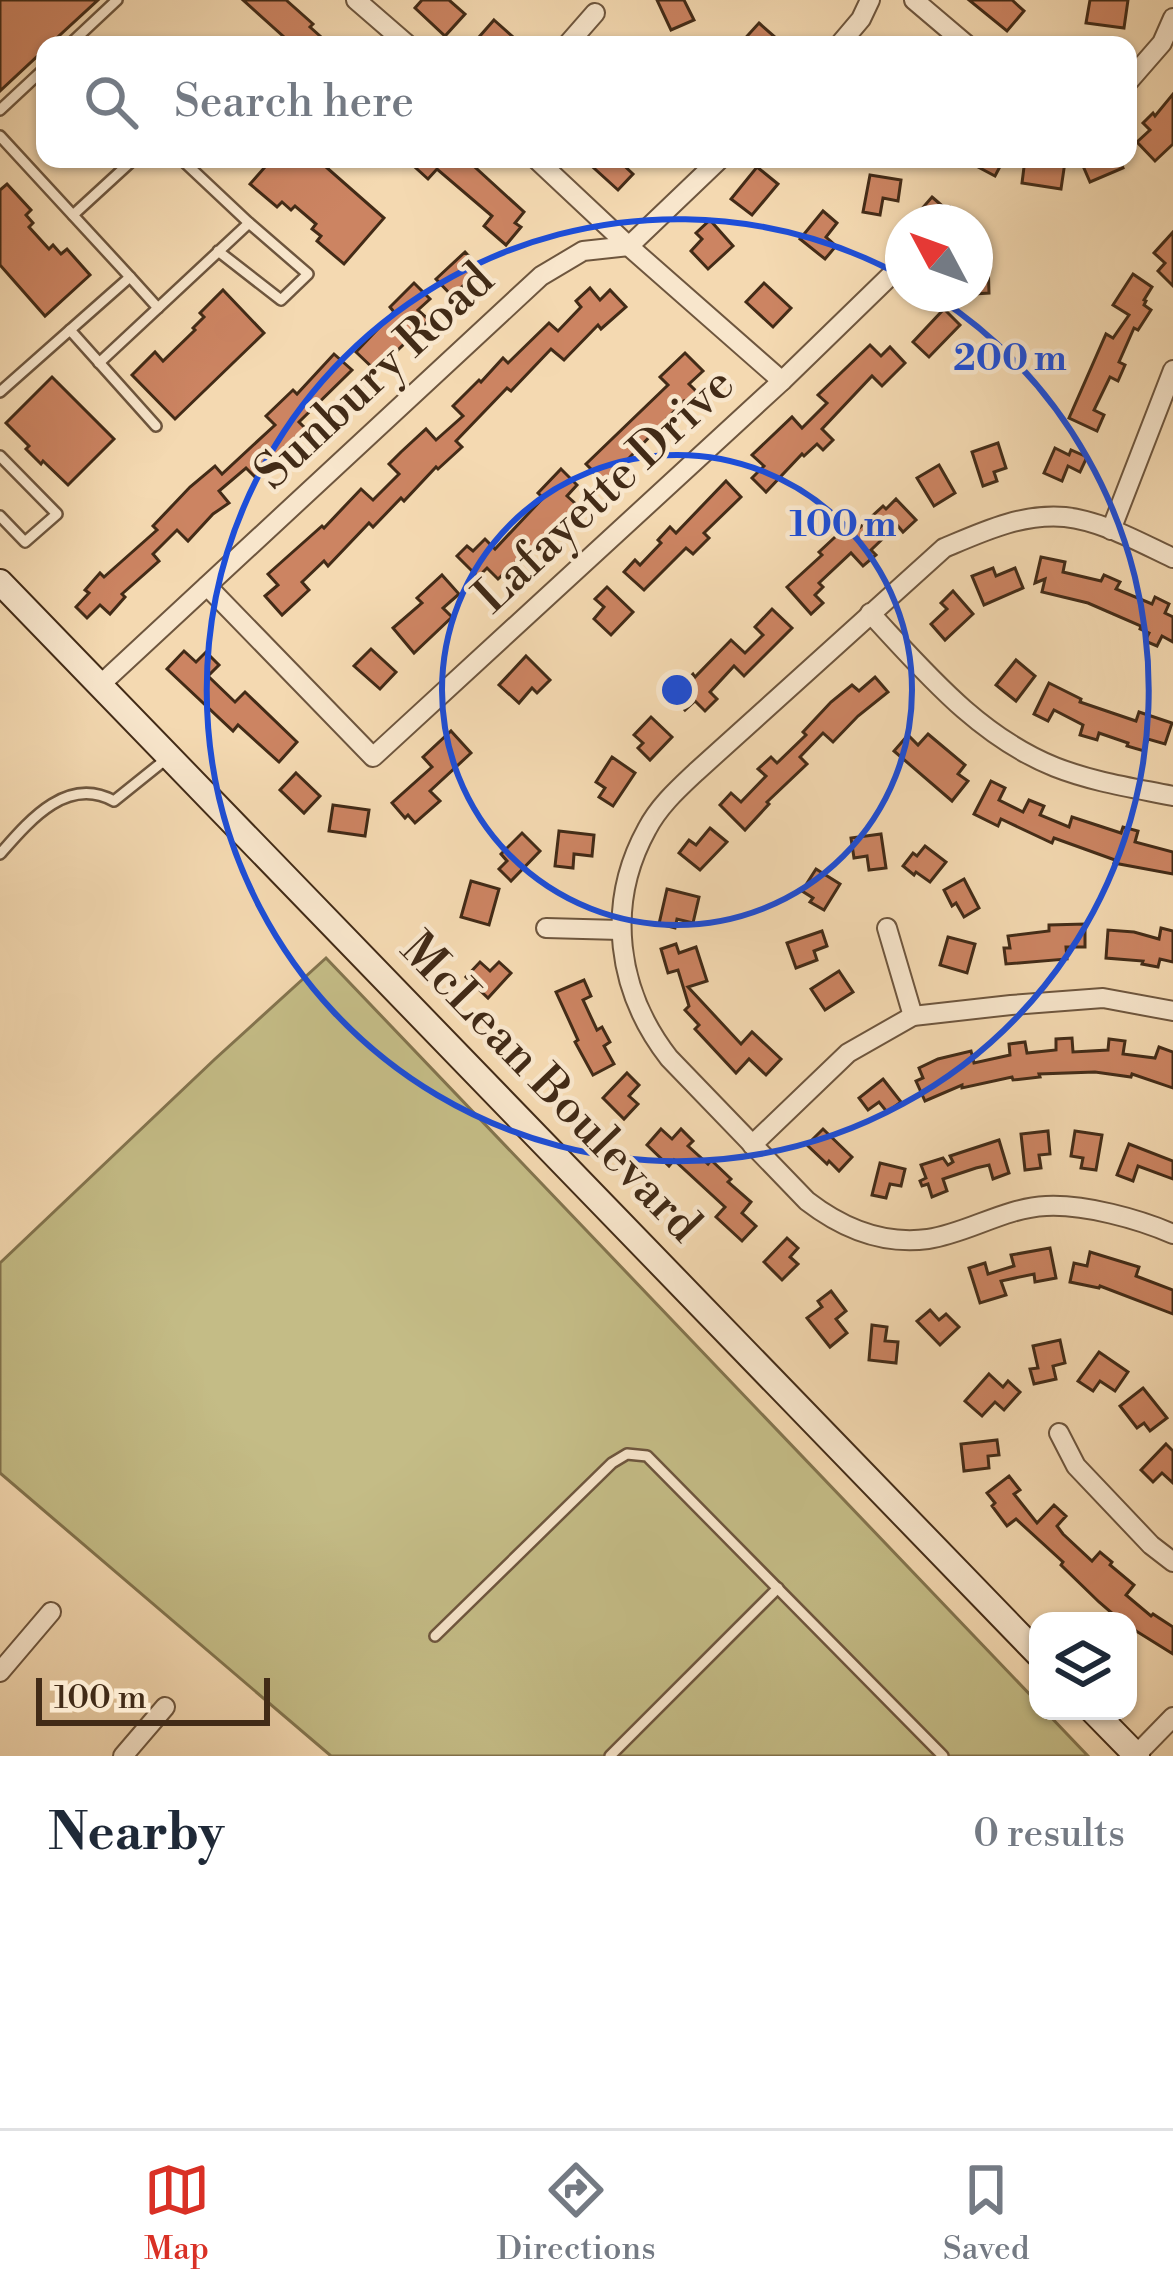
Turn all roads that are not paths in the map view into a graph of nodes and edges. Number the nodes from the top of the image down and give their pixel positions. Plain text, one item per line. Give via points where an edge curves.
1 (117, 0) edge
2 (356, 0) edge
3 (870, 0) edge
4 (914, 0) edge
5 (595, 13) dead end
6 (1173, 18) edge
7 (79, 36) edge
8 (398, 36) edge
9 (574, 36) edge
10 (847, 36) edge
11 (956, 36) edge
12 (1137, 72) edge
13 (36, 76) edge
14 (0, 110) edge
15 (0, 136) edge
16 (124, 168) edge
17 (191, 168) edge
18 (546, 168) edge
19 (711, 168) edge
20 (73, 215) junction
21 (249, 223) junction
22 (629, 246) junction
23 (218, 251) junction
24 (130, 277) junction
25 (885, 281) edge
26 (158, 308) junction
27 (70, 330) junction
28 (99, 362) junction
29 (1173, 370) edge
30 (782, 381) junction
31 (0, 392) edge
32 (156, 426) dead end
33 (0, 456) edge
34 (0, 516) edge
35 (1111, 530) junction
36 (1173, 558) edge
37 (0, 582) edge
38 (207, 586) junction
39 (870, 613) junction
40 (100, 685) junction
41 (169, 756) junction
42 (1173, 796) edge
43 (0, 854) edge
44 (547, 928) dead end
45 (887, 928) dead end
46 (620, 930) junction
47 (1173, 1011) edge
48 (913, 1016) junction
49 (752, 1145) junction
50 (1173, 1234) edge
51 (1059, 1433) dead end
52 (1173, 1562) edge
53 (778, 1588) junction
54 (51, 1612) dead end
55 (435, 1636) dead end
56 (1029, 1645) edge
57 (0, 1672) edge
58 (165, 1707) dead end
59 (1173, 1718) edge
60 (1102, 1720) edge
61 (123, 1756) edge
62 (610, 1756) edge
63 (943, 1756) edge
64 (1136, 1756) edge

1 - 7 lane
2 - 8 street
3 - 10 street
4 - 11 street
5 - 9 street
6 - 12 street
13 - 14 lane
15 - 20 lane
16 - 20 lane
17 - 21 lane
18 - 22 street
19 - 22 street
20 - 24 lane
21 - 23 lane
21 - 23 lane via 308,274 281,300
22 - 30 street
22 - 38 street, Sunbury Road via 584,251 542,276
23 - 26 lane
24 - 26 lane
24 - 27 lane
25 - 30 street, Lafayette Drive
26 - 28 lane
27 - 28 lane
27 - 31 lane
28 - 32 lane
29 - 35 street
30 - 38 street, Lafayette Drive via 373,757
33 - 34 lane via 57,514 25,542
35 - 36 street
35 - 39 street via 1066,517 992,527 944,548
37 - 40 main road, McLean Boulevard
38 - 40 street, Sunbury Road
39 - 42 street via 970,716 1027,754
39 - 46 street via 661,808 633,860
40 - 41 main road, McLean Boulevard
41 - 43 lane via 115,801 88,791 67,796
41 - 56 main road, McLean Boulevard
44 - 46 street
45 - 48 street
46 - 49 street via 629,985 655,1040
47 - 48 street via 1102,998
48 - 49 street via 848,1053
49 - 50 street via 806,1201 859,1233 929,1239 1046,1206
51 - 52 street via 1076,1466
53 - 55 lane via 647,1456 628,1454
53 - 62 lane
53 - 63 lane
54 - 57 street
58 - 61 street
59 - 64 street
60 - 64 main road

